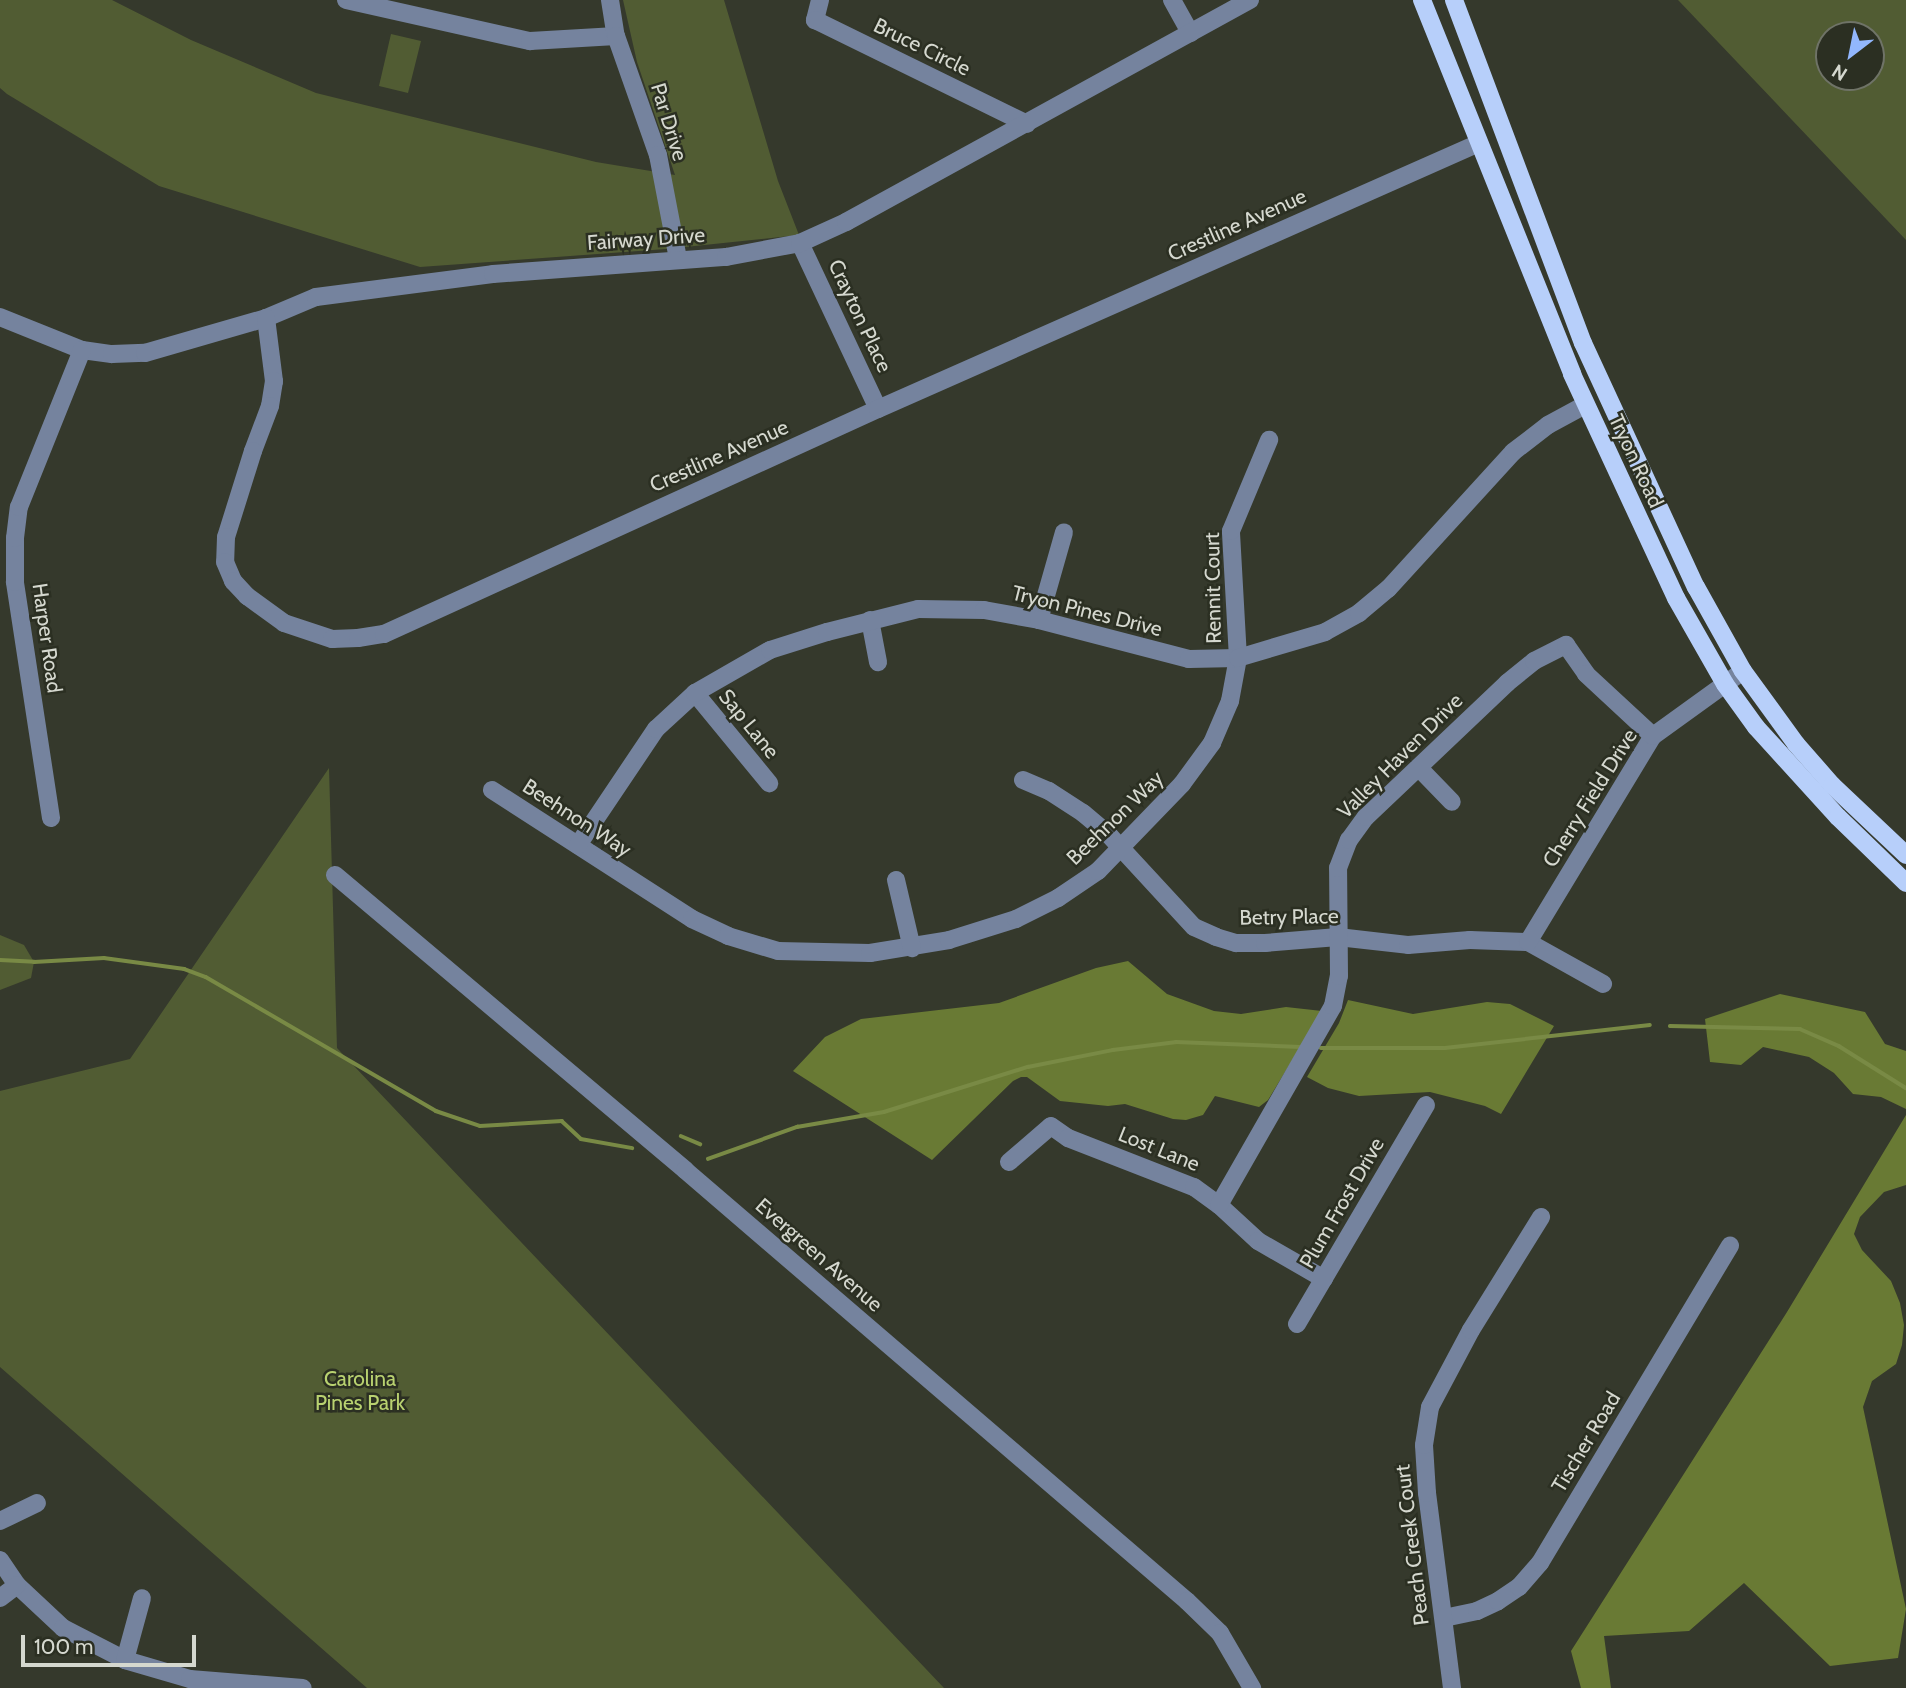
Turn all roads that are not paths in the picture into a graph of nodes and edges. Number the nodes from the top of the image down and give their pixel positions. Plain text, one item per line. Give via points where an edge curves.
1 (346, 0) edge
2 (610, 0) edge
3 (820, 0) edge
4 (1172, 0) edge
5 (1250, 0) edge
6 (1422, 0) edge
7 (1454, 0) edge
8 (411, 8) edge
9 (1190, 33) junction
10 (616, 36) junction
11 (1027, 124) junction
12 (1479, 143) junction
13 (800, 243) junction
14 (678, 259) junction
15 (0, 317) edge
16 (266, 318) junction
17 (82, 350) junction
18 (1585, 405) junction
19 (878, 409) junction
20 (1269, 440) dead end
21 (1065, 532) dead end
22 (870, 620) junction
23 (1039, 620) junction
24 (1238, 658) junction
25 (878, 662) dead end
26 (1743, 671) junction
27 (1725, 684) junction
28 (695, 694) junction
29 (1653, 736) junction
30 (1419, 768) junction
31 (1023, 780) dead end
32 (769, 783) dead end
33 (492, 790) dead end
34 (1452, 802) dead end
35 (51, 818) dead end
36 (578, 845) junction
37 (1121, 849) junction
38 (1906, 855) edge
39 (335, 876) dead end
40 (896, 880) dead end
41 (1906, 883) edge
42 (1338, 937) junction
43 (1528, 942) junction
44 (912, 947) junction
45 (1603, 984) dead end
46 (1426, 1105) dead end
47 (1009, 1162) dead end
48 (1219, 1205) junction
49 (1541, 1217) dead end
50 (1730, 1245) dead end
51 (1324, 1279) junction
52 (1297, 1324) dead end
53 (37, 1503) dead end
54 (0, 1521) edge
55 (0, 1560) edge
56 (17, 1585) junction
57 (0, 1598) edge
58 (142, 1598) dead end
59 (1444, 1618) junction
60 (125, 1660) junction
61 (303, 1688) edge
62 (1252, 1688) edge
63 (1452, 1688) edge

1 - 8 street
2 - 10 street, Par Drive
3 - 11 street, Bruce Circle via 816,20
4 - 9 street
5 - 9 street, Fairway Drive
6 - 12 main road, Tryon Road
7 - 26 main road, Tryon Road via 1588,355 1669,533
8 - 10 street via 530,41
9 - 11 street, Fairway Drive
10 - 14 street, Par Drive via 658,155
11 - 13 street, Fairway Drive
12 - 18 main road, Tryon Road
12 - 19 street, Crestline Avenue
13 - 14 street, Fairway Drive via 726,257
13 - 19 street, Crayton Place
14 - 16 street, Fairway Drive via 493,274 316,297
15 - 17 street, Fairway Drive
16 - 17 street, Fairway Drive via 145,353
16 - 19 street, Crestline Avenue via 274,381 271,406 226,537 225,562 233,581 263,609 284,623 332,639 384,634
17 - 35 street, Harper Road via 19,507 15,538 15,582
18 - 24 street, Tryon Pines Drive via 1513,452 1411,566 1359,613 1325,632
18 - 27 main road, Tryon Road via 1676,598
20 - 24 street, Rennit Court via 1231,531
21 - 23 street
22 - 23 street, Tryon Pines Drive via 918,609 984,610
22 - 25 street
22 - 28 street, Tryon Pines Drive via 770,650
23 - 24 street, Tryon Pines Drive via 1189,659
24 - 37 street, Beehnon Way via 1230,701 1212,743 1182,784
26 - 27 street, Cherry Field Drive
26 - 38 main road, Tryon Road via 1816,767
27 - 29 street, Cherry Field Drive
27 - 41 main road, Tryon Road via 1801,779
28 - 32 street, Sap Lane
28 - 36 street, Tryon Pines Drive via 656,729
29 - 30 street, Valley Haven Drive via 1596,684 1566,645 1534,660 1507,682
29 - 43 street, Cherry Field Drive
30 - 34 street
30 - 42 street, Valley Haven Drive via 1366,817 1349,840 1338,868
31 - 37 street, Betry Place via 1083,813
33 - 36 street, Beehnon Way
36 - 44 street, Beehnon Way via 692,919 728,936 778,951 816,954
37 - 42 street, Betry Place via 1194,927 1216,937 1236,943
37 - 44 street, Beehnon Way via 1058,898 1016,919
39 - 62 street, Evergreen Avenue via 1187,1601 1220,1633
40 - 44 street
42 - 43 street, Betry Place via 1408,945
42 - 48 street, Valley Haven Drive via 1339,986 1334,1006
43 - 45 street, Betry Place
46 - 51 street, Plum Frost Drive
47 - 48 street, Lost Lane via 1051,1126 1068,1138 1194,1186
48 - 51 street, Lost Lane via 1258,1241
49 - 59 street, Peach Creek Court via 1430,1407 1424,1445 1427,1493
50 - 59 street, Tischer Road via 1540,1563 1519,1587 1498,1601
51 - 52 street, Plum Frost Drive
53 - 54 street
55 - 56 street
56 - 57 street
56 - 60 street via 63,1628
58 - 60 street
59 - 63 street, Peach Creek Court
60 - 61 street via 190,1679

